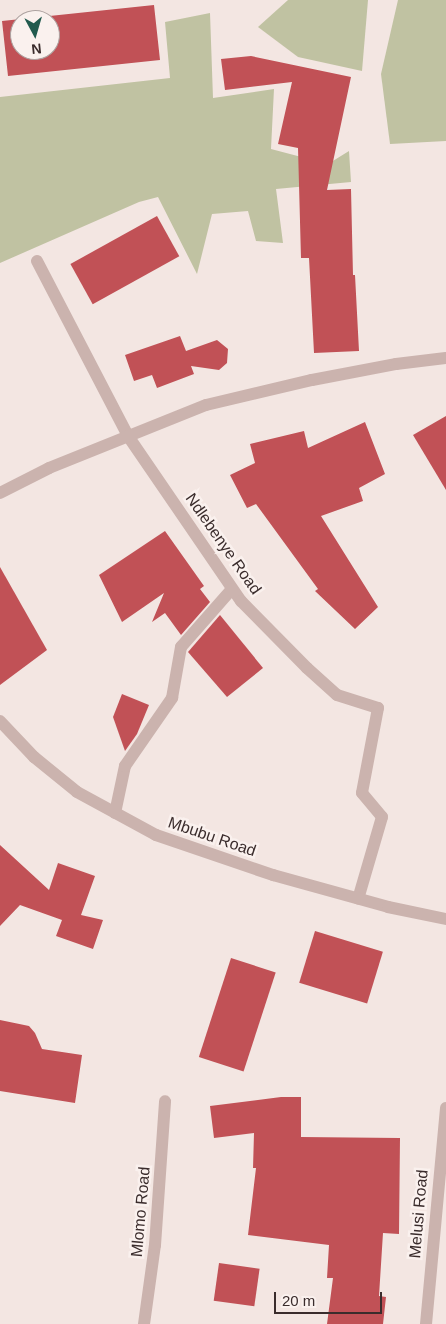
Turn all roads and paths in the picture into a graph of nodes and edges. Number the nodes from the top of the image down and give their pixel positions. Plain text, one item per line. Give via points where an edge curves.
1 (37, 261) dead end
2 (446, 358) edge
3 (128, 436) junction
4 (0, 493) edge
5 (232, 588) junction
6 (0, 721) edge
7 (115, 813) junction
8 (358, 899) junction
9 (446, 919) edge
10 (165, 1102) dead end
11 (446, 1108) edge
12 (144, 1324) edge
13 (426, 1324) edge

1 - 3 street, Ndlebenye Road
2 - 3 street via 312,380 206,405
3 - 4 street via 49,468
3 - 5 street, Ndlebenye Road
5 - 7 street via 181,647 172,698 125,766
5 - 8 street, Ndlebenye Road via 241,601 337,695 378,708 362,793 382,817
6 - 7 street, Mbubu Road via 34,757 77,792
7 - 8 street, Mbubu Road via 156,835 273,875
8 - 9 street, Mbubu Road
10 - 12 street, Mlomo Road via 156,1244
11 - 13 street, Melusi Road

